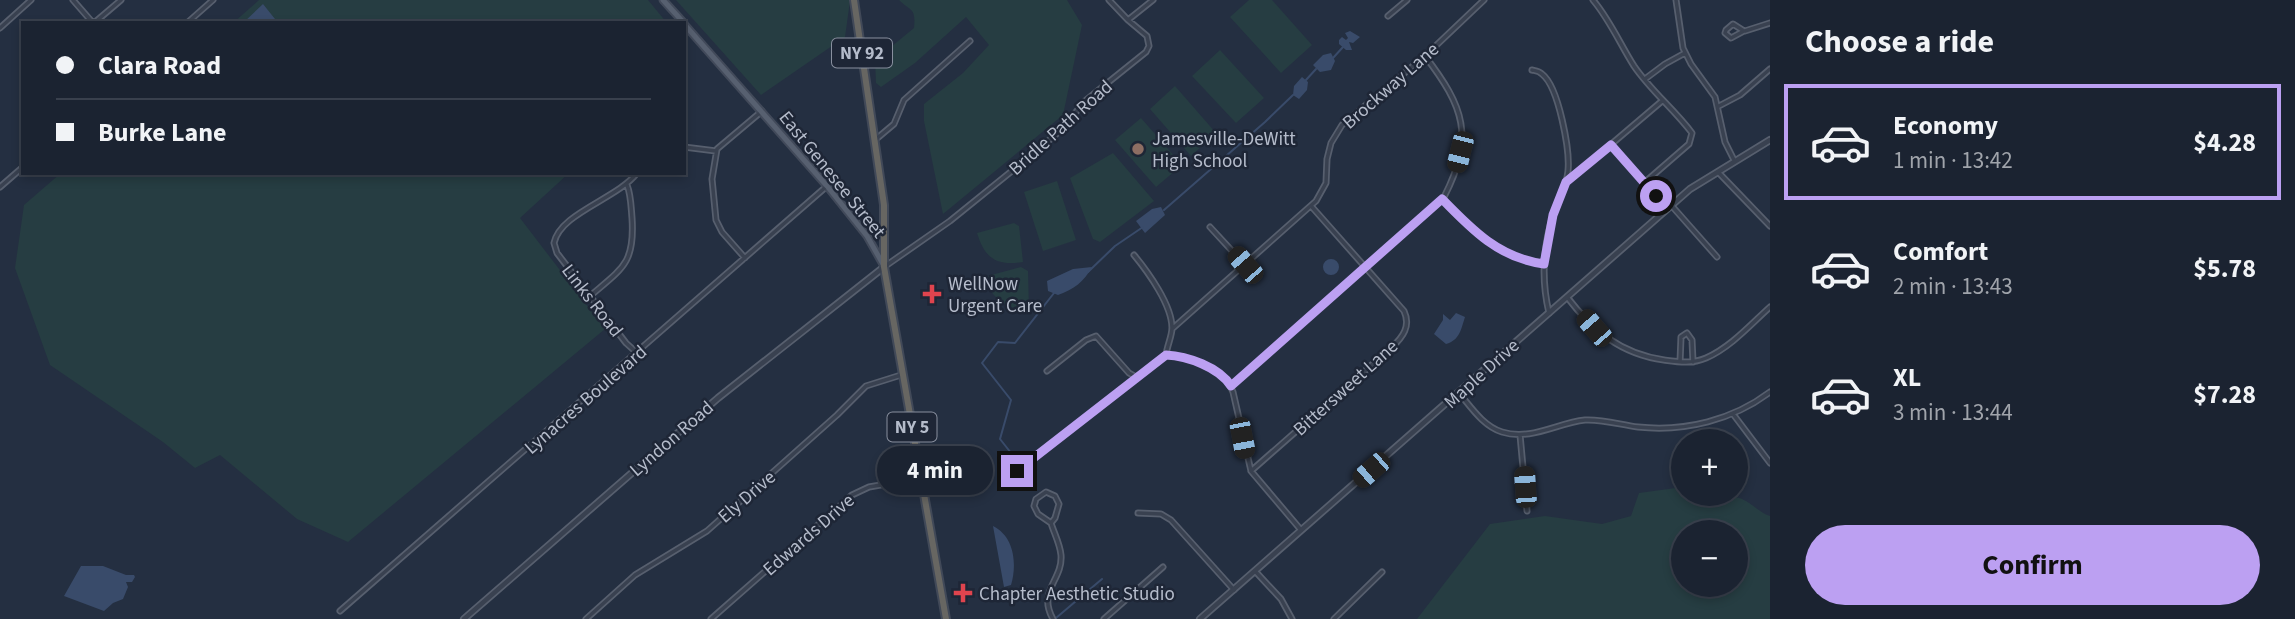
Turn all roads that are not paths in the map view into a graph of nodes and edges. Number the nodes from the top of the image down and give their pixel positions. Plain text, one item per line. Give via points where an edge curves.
1 (31, 0) edge
2 (73, 0) edge
3 (121, 0) edge
4 (213, 0) edge
5 (663, 0) edge
6 (854, 0) edge
7 (1109, 0) edge
8 (1153, 0) edge
9 (1407, 0) edge
10 (1484, 0) edge
11 (1593, 0) edge
12 (1676, 0) edge
13 (1388, 16) dead end
14 (1128, 20) junction
15 (91, 21) edge
16 (95, 21) edge
17 (189, 21) edge
18 (682, 21) edge
19 (1770, 23) edge
20 (686, 25) edge
21 (0, 28) edge
22 (1744, 31) junction
23 (970, 41) dead end
24 (1685, 53) junction
25 (1425, 56) junction
26 (1770, 69) edge
27 (1532, 70) dead end
28 (1645, 79) junction
29 (1662, 101) junction
30 (1719, 106) junction
31 (762, 111) junction
32 (875, 140) junction
33 (1770, 140) edge
34 (1611, 145) junction
35 (686, 147) edge
36 (716, 152) junction
37 (1734, 160) junction
38 (21, 169) edge
39 (1717, 171) junction
40 (634, 175) edge
41 (1566, 182) junction
42 (1644, 183) junction
43 (627, 185) junction
44 (827, 186) junction
45 (0, 187) edge
46 (1442, 199) junction
47 (1311, 206) junction
48 (1669, 207) junction
49 (1770, 226) edge
50 (1210, 227) dead end
51 (1134, 255) dead end
52 (1717, 257) dead end
53 (745, 258) junction
54 (1544, 264) junction
55 (1245, 265) junction
56 (884, 267) junction
57 (1366, 268) junction
58 (590, 296) junction
59 (1567, 297) junction
60 (1770, 307) edge
61 (1549, 313) junction
62 (1172, 329) junction
63 (637, 353) junction
64 (1166, 355) junction
65 (1680, 362) junction
66 (1693, 362) junction
67 (1047, 370) dead end
68 (904, 375) junction
69 (1136, 377) junction
70 (1231, 386) junction
71 (1770, 392) edge
72 (1459, 393) junction
73 (1733, 414) junction
74 (1520, 435) junction
75 (1770, 463) edge
76 (1017, 471) dead end
77 (1251, 471) junction
78 (921, 478) junction
79 (1527, 511) dead end
80 (1138, 513) dead end
81 (1051, 523) junction
82 (1301, 530) junction
83 (1163, 567) dead end
84 (1255, 570) junction
85 (1382, 572) dead end
86 (1234, 590) junction
87 (340, 611) dead end
88 (464, 619) edge
89 (586, 619) edge
90 (711, 619) edge
91 (946, 619) edge
92 (1053, 619) edge
93 (1104, 619) edge
94 (1200, 619) edge
95 (1292, 619) edge
96 (1334, 619) edge

1 - 21 street
2 - 15 street
3 - 16 street
4 - 17 street
5 - 18 main road, East Genesee Street / NY 5
6 - 32 highway, NY 92
7 - 14 street, Bridle Path Road
8 - 14 street
9 - 13 street
10 - 25 street, Brockway Lane
11 - 28 street
12 - 24 street
14 - 56 street, Bridle Path Road via 1147,36 1149,46 1143,55 1085,102 1040,149
19 - 22 street
20 - 31 main road, East Genesee Street / NY 5
22 - 22 street via 1733,24 1726,33 1731,38
23 - 32 street via 904,100 894,124
24 - 28 street
24 - 30 street
25 - 46 street via 1451,90 1461,128 1457,167
25 - 47 street, Brockway Lane via 1336,133 1328,154 1326,183
26 - 30 street
27 - 41 street via 1548,81 1556,100 1567,147
28 - 29 street
29 - 34 street
29 - 42 street via 1692,133 1692,140
30 - 37 street
31 - 36 street
31 - 44 main road, East Genesee Street / NY 5
32 - 56 highway, NY 92 via 884,205
33 - 37 street, Maple Drive
34 - 41 street
34 - 42 street
35 - 36 street
36 - 53 street via 712,178 716,220
37 - 39 street, Maple Drive
38 - 45 street
39 - 48 street, Maple Drive
39 - 49 street
40 - 43 street
41 - 54 street via 1553,215
42 - 48 street
43 - 58 street via 634,240 631,253 620,270
43 - 58 street, Links Road via 569,222 554,243
44 - 53 street, Lynacres Boulevard
44 - 56 main road, East Genesee Street / NY 5 via 867,236
46 - 54 street via 1498,250
46 - 57 street
47 - 55 street, Brockway Lane
47 - 57 street
48 - 52 street
48 - 59 street, Maple Drive
50 - 55 street
51 - 62 street via 1160,290
53 - 63 street, Lynacres Boulevard
54 - 61 street
55 - 62 street, Brockway Lane
56 - 68 highway, East Genesee Street / NY 5
56 - 88 street, Lyndon Road via 718,398
57 - 70 street
57 - 77 street, Bittersweet Lane via 1404,310 1407,321 1401,338
58 - 63 street, Links Road
59 - 61 street, Maple Drive
59 - 65 street via 1594,328 1619,346
60 - 66 street via 1714,354
61 - 72 street, Maple Drive
62 - 64 street
63 - 87 street, Lynacres Boulevard
64 - 69 street
64 - 70 street via 1218,372
65 - 66 street
65 - 66 street via 1681,337 1687,333
67 - 69 street via 1096,336
68 - 78 highway, East Genesee Street / NY 5
68 - 89 street, Ely Drive via 866,386 707,531 644,569
69 - 76 street
70 - 77 street
71 - 73 street
72 - 74 street via 1494,429
72 - 82 street, Maple Drive
73 - 74 street via 1678,427 1646,428 1589,420
73 - 75 street
74 - 79 street
77 - 82 street
78 - 90 street, Edwards Drive via 869,487 852,495
78 - 91 highway, East Genesee Street / NY 5
80 - 86 street via 1161,514 1171,520
81 - 81 street via 1034,506 1035,499 1046,492 1059,504
81 - 92 street via 1061,555 1047,598
82 - 84 street, Maple Drive
83 - 93 street
84 - 86 street, Maple Drive
84 - 95 street
85 - 96 street
86 - 94 street, Maple Drive

